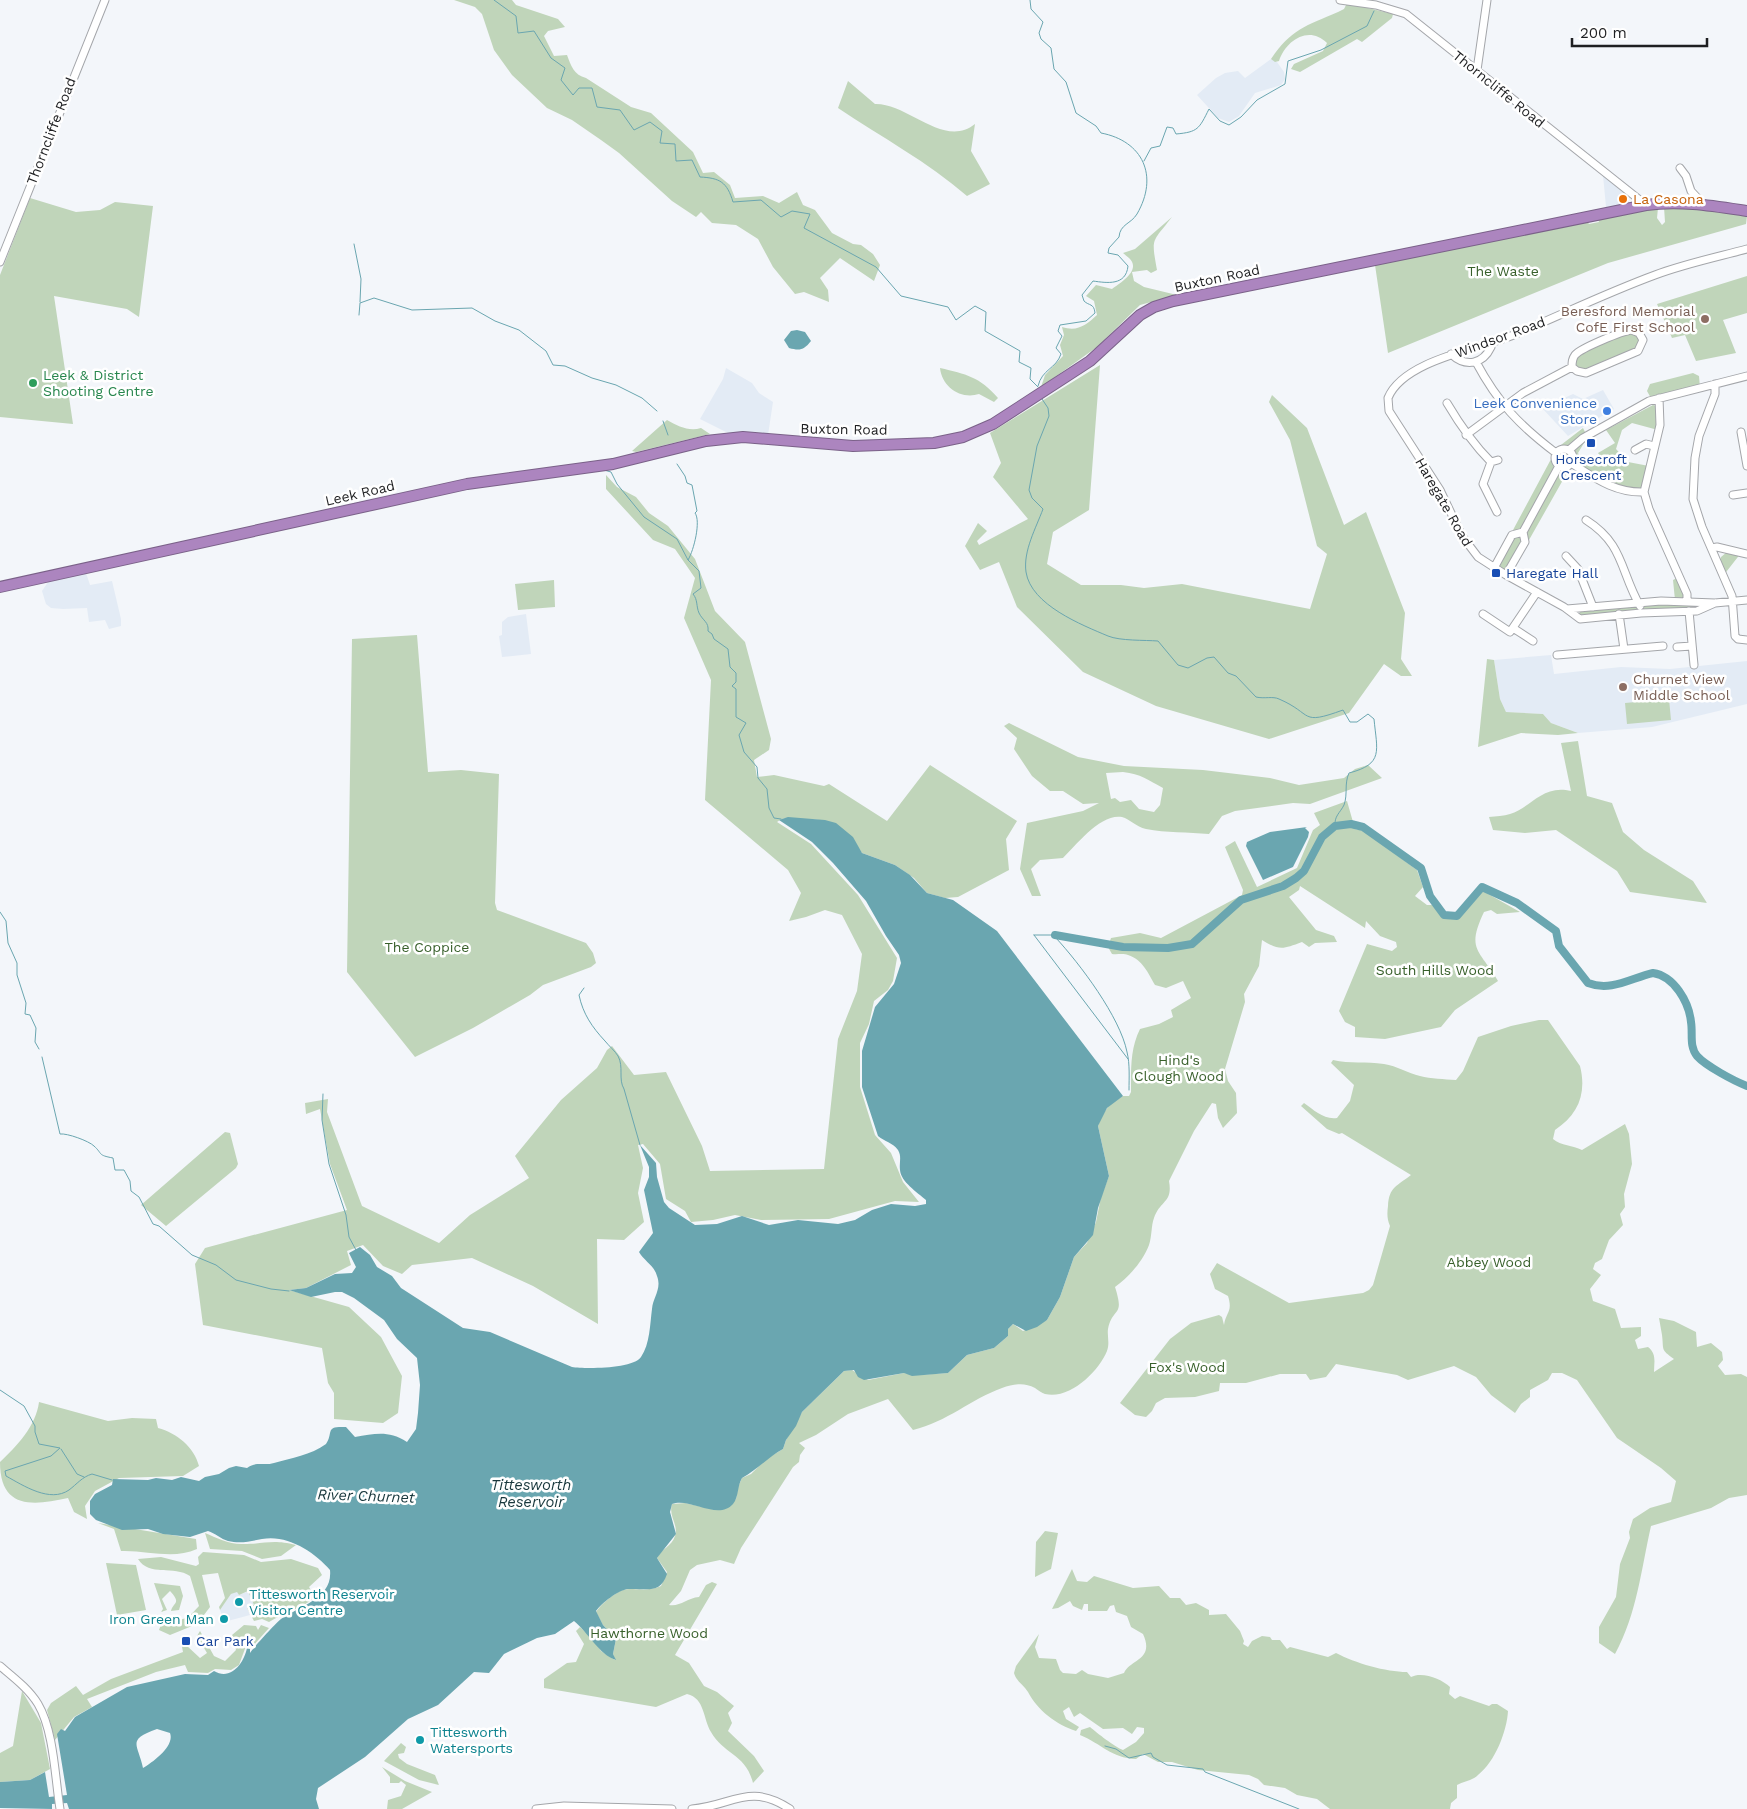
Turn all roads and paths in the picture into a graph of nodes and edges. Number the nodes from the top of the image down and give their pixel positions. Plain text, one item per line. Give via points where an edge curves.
1 (104, 0) edge
2 (1340, 0) edge
3 (1487, 0) edge
4 (1477, 70) junction
5 (1680, 168) dead end
6 (1634, 196) junction
7 (1646, 205) junction
8 (1704, 205) junction
9 (1634, 207) junction
10 (1747, 211) edge
11 (1747, 249) edge
12 (0, 262) edge
13 (1490, 343) junction
14 (1451, 354) junction
15 (1476, 362) junction
16 (1572, 366) junction
17 (1747, 376) edge
18 (1398, 382) joint
19 (1715, 384) junction
20 (1659, 398) junction
21 (1447, 403) dead end
22 (1504, 407) junction
23 (1741, 432) dead end
24 (1466, 435) junction
25 (728, 438) joint
26 (1654, 446) junction
27 (1637, 447) dead end
28 (1569, 450) junction
29 (1556, 453) junction
30 (1571, 463) junction
31 (1559, 466) junction
32 (1747, 466) edge
33 (1644, 492) junction
34 (1747, 493) edge
35 (1733, 495) dead end
36 (1497, 512) dead end
37 (1586, 520) dead end
38 (1522, 532) junction
39 (1712, 548) junction
40 (1747, 554) edge
41 (1566, 556) dead end
42 (1494, 568) junction
43 (1506, 575) junction
44 (0, 586) edge
45 (1538, 592) junction
46 (1687, 600) junction
47 (1747, 600) edge
48 (1700, 601) junction
49 (1733, 601) junction
50 (1638, 603) junction
51 (1715, 603) junction
52 (1593, 607) junction
53 (1582, 608) junction
54 (1567, 609) junction
55 (1701, 609) junction
56 (1689, 611) junction
57 (1641, 612) junction
58 (1483, 614) dead end
59 (1619, 614) junction
60 (1584, 619) junction
61 (1513, 628) junction
62 (1747, 640) edge
63 (1533, 642) dead end
64 (1663, 646) dead end
65 (1692, 646) junction
66 (1677, 647) dead end
67 (1624, 649) junction
68 (1557, 655) dead end
69 (1694, 664) dead end
70 (0, 1666) edge
71 (60, 1808) edge
72 (536, 1809) edge
73 (672, 1809) edge
74 (692, 1809) edge
75 (790, 1809) edge

1 - 12 street, Thorncliffe Road
2 - 4 street, Thorncliffe Road via 1376,5 1406,14
3 - 4 street
4 - 6 street, Thorncliffe Road
5 - 8 street via 1691,191
6 - 7 street, Thorncliffe Road
6 - 9 street
7 - 8 highway, Buxton Road via 1665,202
7 - 9 highway, Buxton Road
8 - 10 highway, Buxton Road
9 - 25 highway, Buxton Road via 1207,293 1154,307 1140,315 1090,361 993,424 963,437 934,443 853,446
11 - 13 street, Windsor Road via 1657,274
13 - 14 street, Windsor Road
13 - 15 street via 1488,354
14 - 15 street via 1462,362
14 - 18 street, Windsor Road
15 - 22 street
16 - 16 street via 1586,373 1638,351 1643,340 1636,331 1620,333 1575,354
16 - 22 street via 1547,378
17 - 19 street
18 - 42 street, Haregate Road via 1388,398 1389,412 1440,490 1465,541
19 - 20 street
19 - 39 street via 1715,394 1699,436 1692,486 1696,512
20 - 26 street via 1660,425
20 - 28 street via 1585,437
21 - 24 street
22 - 24 street
22 - 29 street
23 - 32 street
24 - 36 street via 1494,461 1483,484
25 - 44 highway, Leek Road via 680,446 613,464 467,484
26 - 27 street
26 - 33 street
28 - 29 street via 1560,449
28 - 30 street via 1573,457
29 - 31 street via 1554,459
30 - 31 street
30 - 33 street via 1611,487
31 - 38 street
33 - 46 street
34 - 35 street
37 - 50 street via 1613,544
38 - 42 street via 1512,535
38 - 43 street via 1525,542
39 - 40 street
39 - 49 street
41 - 52 street via 1578,569
42 - 43 street, Haregate Road
43 - 45 street, Haregate Road
45 - 54 street, Haregate Road
45 - 61 street
46 - 48 street
46 - 50 street
47 - 49 street
48 - 51 street
48 - 55 street
49 - 51 street
49 - 62 street via 1735,636
50 - 52 street
50 - 57 street
51 - 55 street
52 - 53 street
53 - 54 street
53 - 60 street via 1579,614
54 - 60 street, Haregate Road
55 - 56 street
56 - 57 street
56 - 65 street
57 - 59 street
58 - 61 street via 1510,632
59 - 60 street
59 - 67 street
61 - 63 street
64 - 67 street
65 - 66 street
65 - 69 street
67 - 68 street
70 - 71 street via 29,1693 42,1712 49,1734
72 - 73 street via 564,1806
74 - 75 street via 711,1808 736,1797 750,1795

